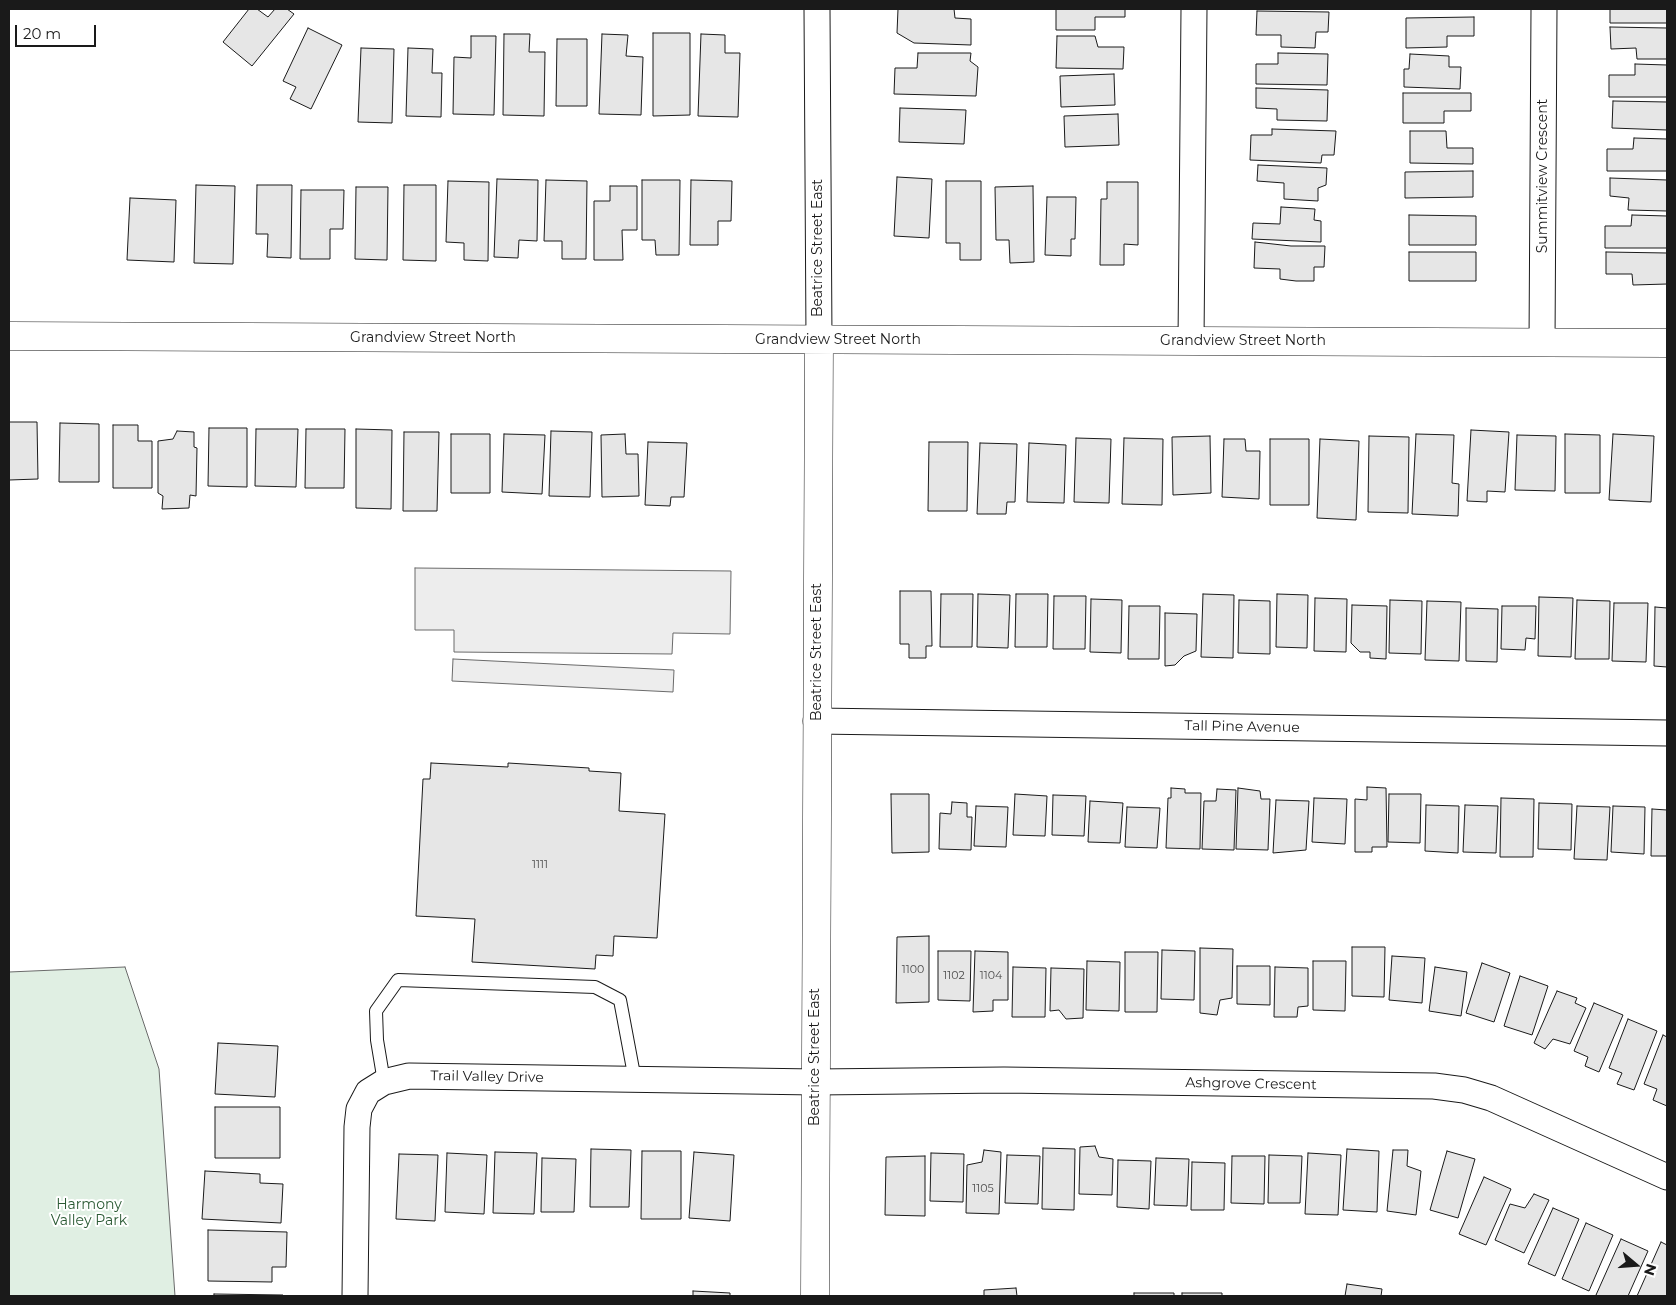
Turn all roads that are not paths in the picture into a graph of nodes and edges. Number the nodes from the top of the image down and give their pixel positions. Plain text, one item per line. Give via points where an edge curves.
1 (817, 9) edge
2 (1194, 9) edge
3 (1544, 9) edge
4 (9, 336) edge
5 (819, 340) junction
6 (1191, 341) junction
7 (1542, 343) junction
8 (1667, 343) edge
9 (816, 721) junction
10 (1667, 733) edge
11 (636, 1080) junction
12 (384, 1082) junction
13 (816, 1082) junction
14 (1667, 1177) edge
15 (355, 1296) edge
16 (815, 1296) edge

1 - 5 street, Beatrice Street East
2 - 6 street
3 - 7 street, Summitview Crescent
4 - 5 street, Grandview Street North
5 - 6 street, Grandview Street North
5 - 9 street, Beatrice Street East
6 - 7 street, Grandview Street North
7 - 8 street, Grandview Street North
9 - 10 street, Tall Pine Avenue
9 - 13 street, Beatrice Street East
11 - 12 street, Trail Valley Drive via 409,1076
11 - 12 lane via 620,1000 595,987 398,980 376,1011
11 - 13 street, Trail Valley Drive
12 - 15 street, Trail Valley Drive via 368,1092 359,1110
13 - 14 street, Ashgrove Crescent via 1004,1080 1449,1088 1504,1103
13 - 16 street, Beatrice Street East

